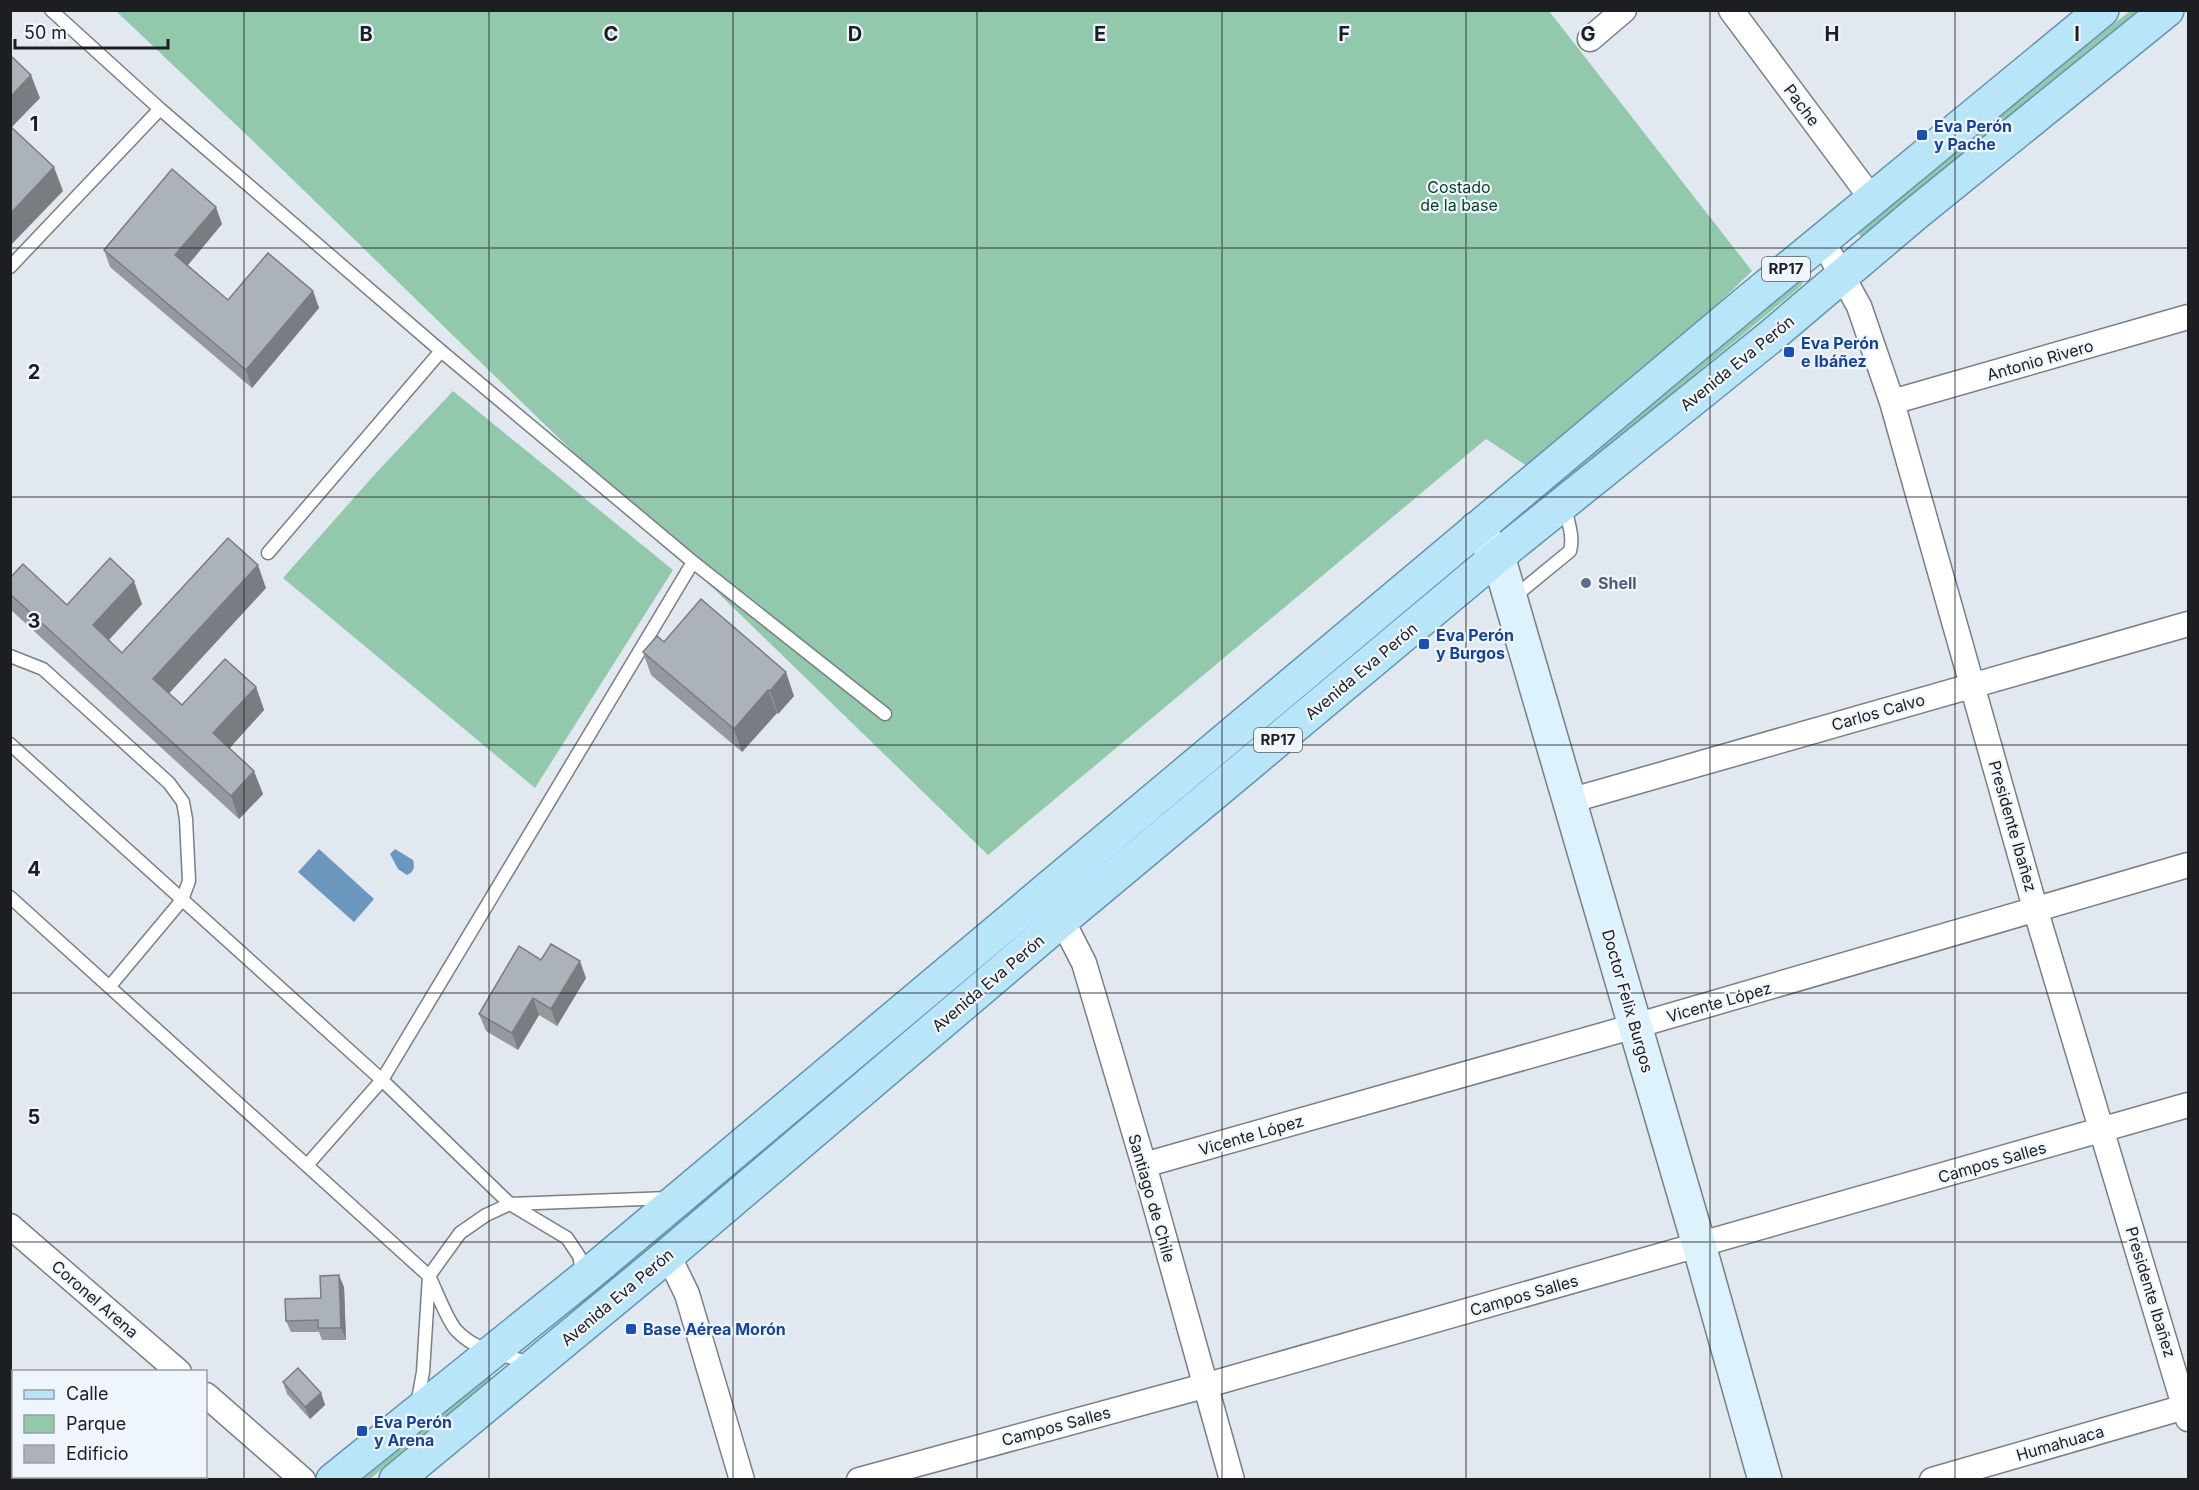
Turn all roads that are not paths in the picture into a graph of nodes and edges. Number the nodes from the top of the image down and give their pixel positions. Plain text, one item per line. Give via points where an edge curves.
1 (51, 10) edge
2 (1624, 10) edge
3 (1731, 10) edge
4 (2102, 10) edge
5 (2167, 11) edge
6 (1590, 39) dead end
7 (160, 109) junction
8 (1872, 199) junction
9 (1822, 240) junction
10 (10, 267) edge
11 (1843, 276) junction
12 (2188, 317) edge
13 (441, 351) junction
14 (1892, 402) junction
15 (1564, 503) junction
16 (1476, 529) junction
17 (268, 553) dead end
18 (1498, 556) junction
19 (693, 562) junction
20 (1510, 600) junction
21 (2188, 624) edge
22 (10, 656) edge
23 (1973, 685) junction
24 (885, 714) dead end
25 (10, 744) edge
26 (1569, 801) junction
27 (2188, 865) edge
28 (10, 897) edge
29 (182, 900) junction
30 (2035, 908) junction
31 (1062, 920) junction
32 (110, 986) junction
33 (1635, 1026) junction
34 (382, 1080) junction
35 (2188, 1105) edge
36 (2102, 1130) junction
37 (308, 1164) junction
38 (1144, 1165) junction
39 (680, 1198) junction
40 (510, 1204) junction
41 (10, 1226) edge
42 (1699, 1245) junction
43 (668, 1255) junction
44 (429, 1276) junction
45 (581, 1288) junction
46 (490, 1351) junction
47 (538, 1364) junction
48 (178, 1370) edge
49 (1204, 1386) junction
50 (207, 1396) edge
51 (2187, 1411) edge
52 (416, 1412) junction
53 (303, 1479) edge
54 (333, 1479) edge
55 (396, 1479) edge
56 (742, 1479) edge
57 (859, 1479) edge
58 (1232, 1479) edge
59 (1765, 1479) edge
60 (1932, 1479) edge

1 - 7 lane
2 - 6 street
3 - 8 street, Pache
4 - 8 main road, Avenida Eva Perón / RP17
5 - 11 main road, Avenida Eva Perón / RP17
7 - 10 lane
7 - 13 lane
8 - 9 main road, Avenida Eva Perón / RP17
9 - 11 street, Presidente Ibañez
9 - 16 main road, Avenida Eva Perón / RP17
11 - 14 street, Presidente Ibañez via 1859,306
11 - 15 main road, Avenida Eva Perón / RP17
12 - 14 street, Antonio Rivero
13 - 17 lane
13 - 19 lane
14 - 23 street, Presidente Ibañez
15 - 18 main road, Avenida Eva Perón / RP17
15 - 20 lane via 1572,535 1570,551
16 - 18 street, Doctor Felix Burgos
16 - 39 main road, Avenida Eva Perón / RP17
18 - 20 street, Doctor Felix Burgos
18 - 31 main road, Avenida Eva Perón / RP17
19 - 24 lane
19 - 34 lane
20 - 26 street, Doctor Felix Burgos
21 - 23 street, Carlos Calvo
22 - 29 lane via 44,669 169,783 183,802 189,881
23 - 26 street, Carlos Calvo
23 - 30 street, Presidente Ibañez
25 - 29 lane
26 - 33 street, Doctor Felix Burgos
27 - 30 street, Vicente López
28 - 32 lane
29 - 32 lane
29 - 34 lane
30 - 33 street, Vicente López
30 - 36 street, Presidente Ibañez
31 - 38 street, Santiago de Chile via 1084,963
31 - 43 main road, Avenida Eva Perón / RP17
32 - 37 lane
33 - 38 street, Vicente López
33 - 42 street, Doctor Felix Burgos
34 - 37 lane
34 - 40 lane
35 - 36 street, Campos Salles
36 - 42 street, Campos Salles
36 - 51 street, Presidente Ibañez
37 - 44 lane
38 - 49 street, Santiago de Chile
39 - 40 lane
39 - 45 main road, Avenida Eva Perón / RP17
40 - 44 lane via 460,1233
40 - 45 lane via 567,1238 579,1256
41 - 48 street, Coronel Arena
42 - 49 street, Campos Salles
42 - 59 street, Doctor Felix Burgos
43 - 47 main road, Avenida Eva Perón / RP17 via 568,1330
43 - 56 street via 687,1294
44 - 46 lane via 455,1329
44 - 52 lane via 423,1372
45 - 46 main road, Avenida Eva Perón / RP17
46 - 47 lane
46 - 52 main road, Avenida Eva Perón / RP17
47 - 55 main road, Avenida Eva Perón / RP17
49 - 57 street, Campos Salles
49 - 58 street, Santiago de Chile
50 - 53 street
51 - 60 street, Humahuaca
52 - 54 main road, Avenida Eva Perón / RP17

